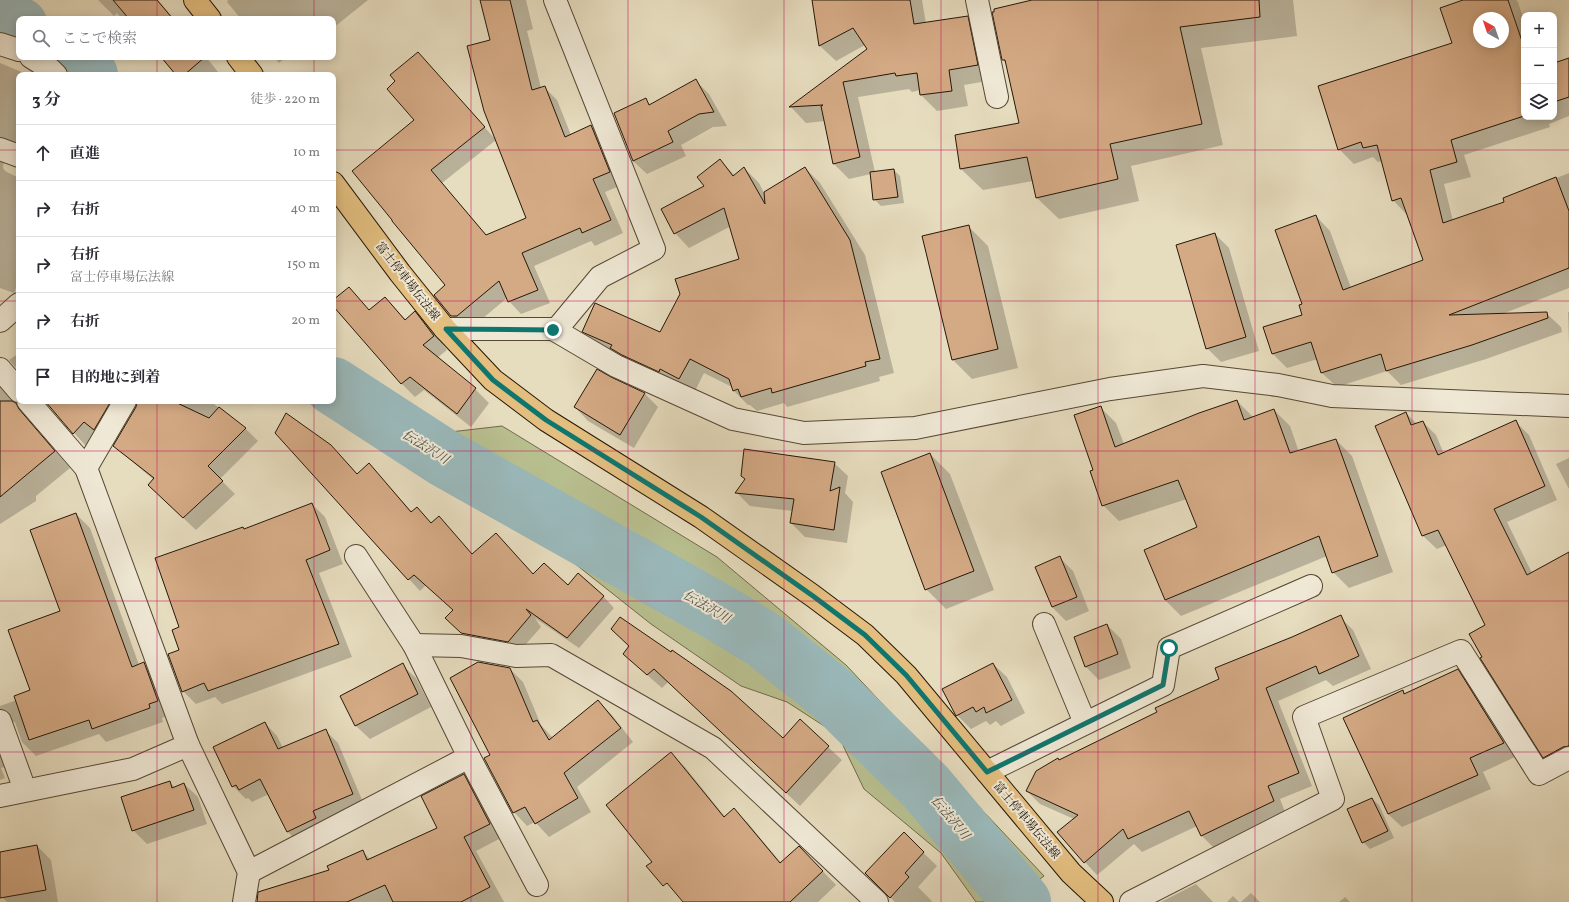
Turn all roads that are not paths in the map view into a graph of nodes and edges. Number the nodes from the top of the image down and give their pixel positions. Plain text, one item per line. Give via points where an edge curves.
1 (195, 0) edge
2 (555, 0) edge
3 (977, 0) edge
4 (208, 16) edge
5 (0, 44) edge
6 (16, 49) edge
7 (36, 60) edge
8 (240, 60) edge
9 (53, 72) edge
10 (250, 72) edge
11 (997, 97) dead end
12 (0, 149) edge
13 (16, 155) edge
14 (336, 187) edge
15 (16, 307) edge
16 (0, 321) edge
17 (446, 329) junction
18 (556, 330) junction
19 (0, 369) edge
20 (16, 388) edge
21 (31, 404) edge
22 (123, 404) edge
23 (1569, 406) edge
24 (86, 468) junction
25 (356, 556) dead end
26 (1311, 586) dead end
27 (1044, 624) dead end
28 (414, 645) junction
29 (0, 721) edge
30 (1085, 723) junction
31 (188, 745) junction
32 (469, 757) junction
33 (1569, 758) edge
34 (987, 772) junction
35 (25, 790) junction
36 (0, 796) edge
37 (249, 872) junction
38 (537, 885) dead end
39 (244, 902) edge
40 (877, 902) edge
41 (1102, 902) edge
42 (1131, 902) edge

1 - 4 main road
2 - 18 street via 654,249 600,277
3 - 11 street
5 - 6 street
7 - 9 street
8 - 10 main road
12 - 13 street
14 - 17 main road, 富士停車場伝法線 via 400,273
15 - 16 street
17 - 18 street
17 - 34 main road, 富士停車場伝法線 via 493,380 546,420 701,517 865,635 906,675
18 - 23 street via 616,366 733,419 804,433 915,428 1110,389 1203,376 1332,396
19 - 20 street
21 - 24 street
22 - 24 street
24 - 31 street
25 - 28 street
26 - 30 street via 1169,648 1163,685
27 - 30 street
28 - 32 street
28 - 40 street via 461,646 516,656 551,655 713,748
29 - 35 street
30 - 34 street
31 - 35 street via 133,769
31 - 37 street
32 - 37 street
32 - 38 street
33 - 42 street via 1539,774 1461,651 1304,717 1333,799
34 - 41 main road, 富士停車場伝法線 via 1071,873
35 - 36 street
37 - 39 street

